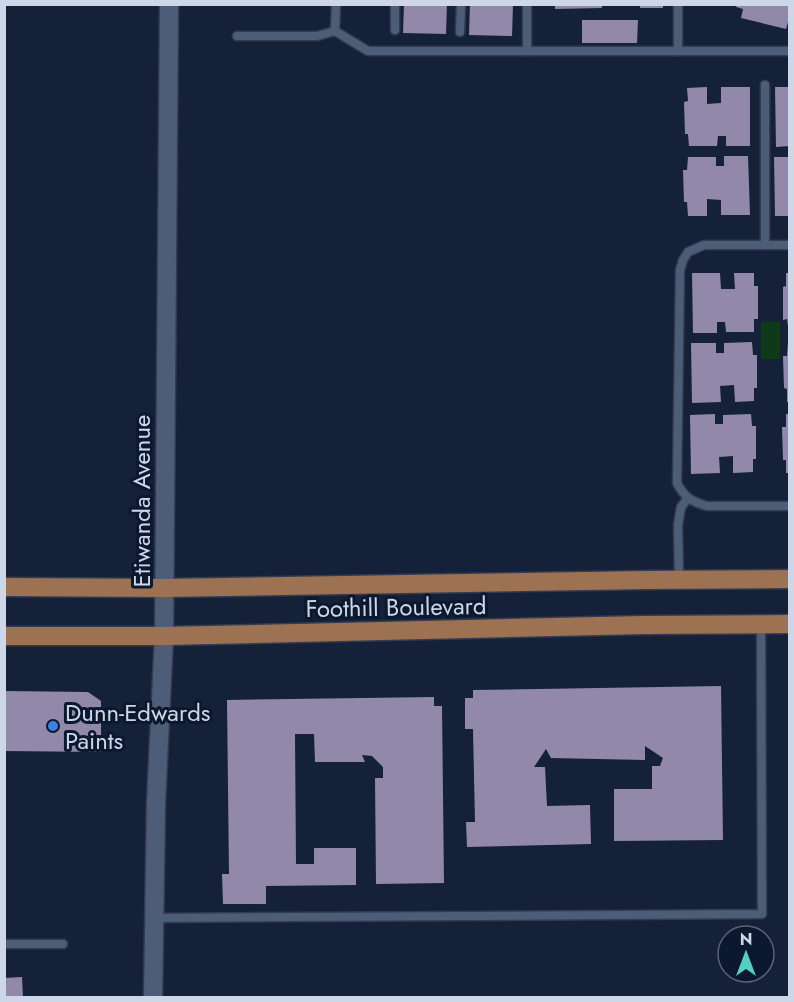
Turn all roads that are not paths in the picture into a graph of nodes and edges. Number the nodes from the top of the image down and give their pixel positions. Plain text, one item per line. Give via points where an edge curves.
1 (169, 4) edge
2 (336, 4) edge
3 (395, 4) edge
4 (460, 4) edge
5 (527, 4) edge
6 (678, 4) edge
7 (395, 30) dead end
8 (335, 31) junction
9 (460, 33) dead end
10 (237, 36) dead end
11 (527, 51) junction
12 (678, 51) junction
13 (789, 51) edge
14 (765, 85) dead end
15 (765, 244) junction
16 (789, 245) edge
17 (688, 498) junction
18 (789, 506) edge
19 (679, 579) junction
20 (789, 579) edge
21 (4, 587) edge
22 (164, 588) junction
23 (761, 624) junction
24 (789, 624) edge
25 (4, 636) edge
26 (164, 636) junction
27 (153, 918) junction
28 (4, 944) edge
29 (63, 944) dead end
30 (153, 998) edge

1 - 22 main road, Etiwanda Avenue
2 - 8 lane
3 - 7 lane
4 - 9 lane
5 - 11 lane
6 - 12 lane
8 - 10 lane via 317,36
8 - 11 lane via 368,51
11 - 12 lane
12 - 13 lane
14 - 15 lane
15 - 16 lane
15 - 17 lane via 704,245 688,252 683,260 677,483
17 - 18 lane via 707,506
17 - 19 lane via 681,507 678,525
19 - 20 main road, Foothill Boulevard
19 - 22 main road, Foothill Boulevard
21 - 22 main road, Foothill Boulevard
22 - 26 main road, Etiwanda Avenue
23 - 24 main road, Foothill Boulevard
23 - 26 main road, Foothill Boulevard
23 - 27 lane via 762,914
25 - 26 main road, Foothill Boulevard
26 - 27 main road, Etiwanda Avenue
27 - 30 main road, Etiwanda Avenue
28 - 29 lane

